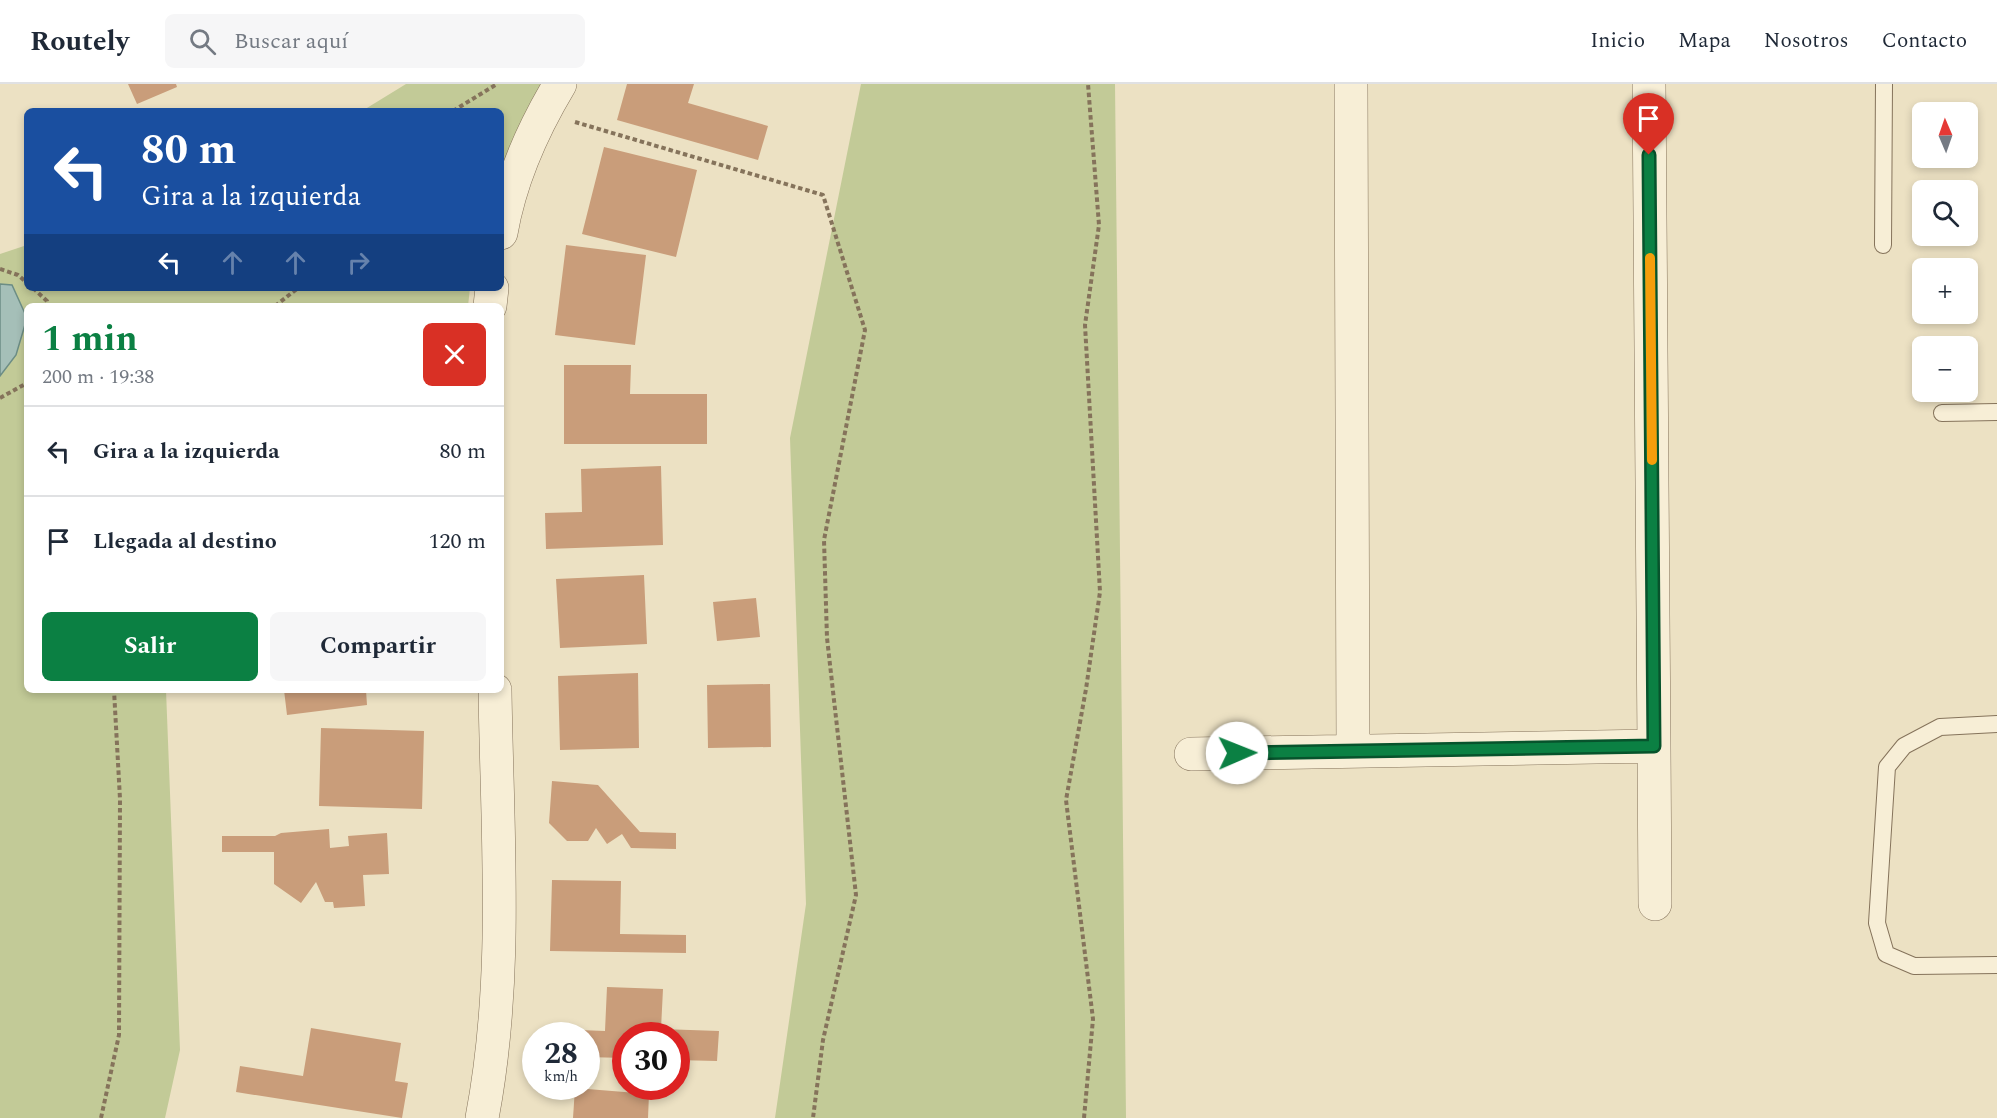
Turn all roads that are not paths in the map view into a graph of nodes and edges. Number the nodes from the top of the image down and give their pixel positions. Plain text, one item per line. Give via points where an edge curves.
1 (560, 84) edge
2 (1351, 84) edge
3 (1649, 84) edge
4 (1884, 84) edge
5 (504, 222) edge
6 (1883, 245) dead end
7 (1997, 412) edge
8 (1942, 413) dead end
9 (495, 693) edge
10 (1997, 724) edge
11 (1654, 746) junction
12 (1353, 751) junction
13 (1191, 754) dead end
14 (1655, 904) dead end
15 (1997, 965) edge
16 (482, 1118) edge

1 - 5 street via 543,113 515,180
2 - 12 street
3 - 11 street
4 - 6 lane
7 - 8 lane
9 - 16 street via 500,968
10 - 15 lane via 1940,727 1904,746 1887,767 1877,923 1886,954 1914,966
11 - 12 street
11 - 14 street
12 - 13 street

